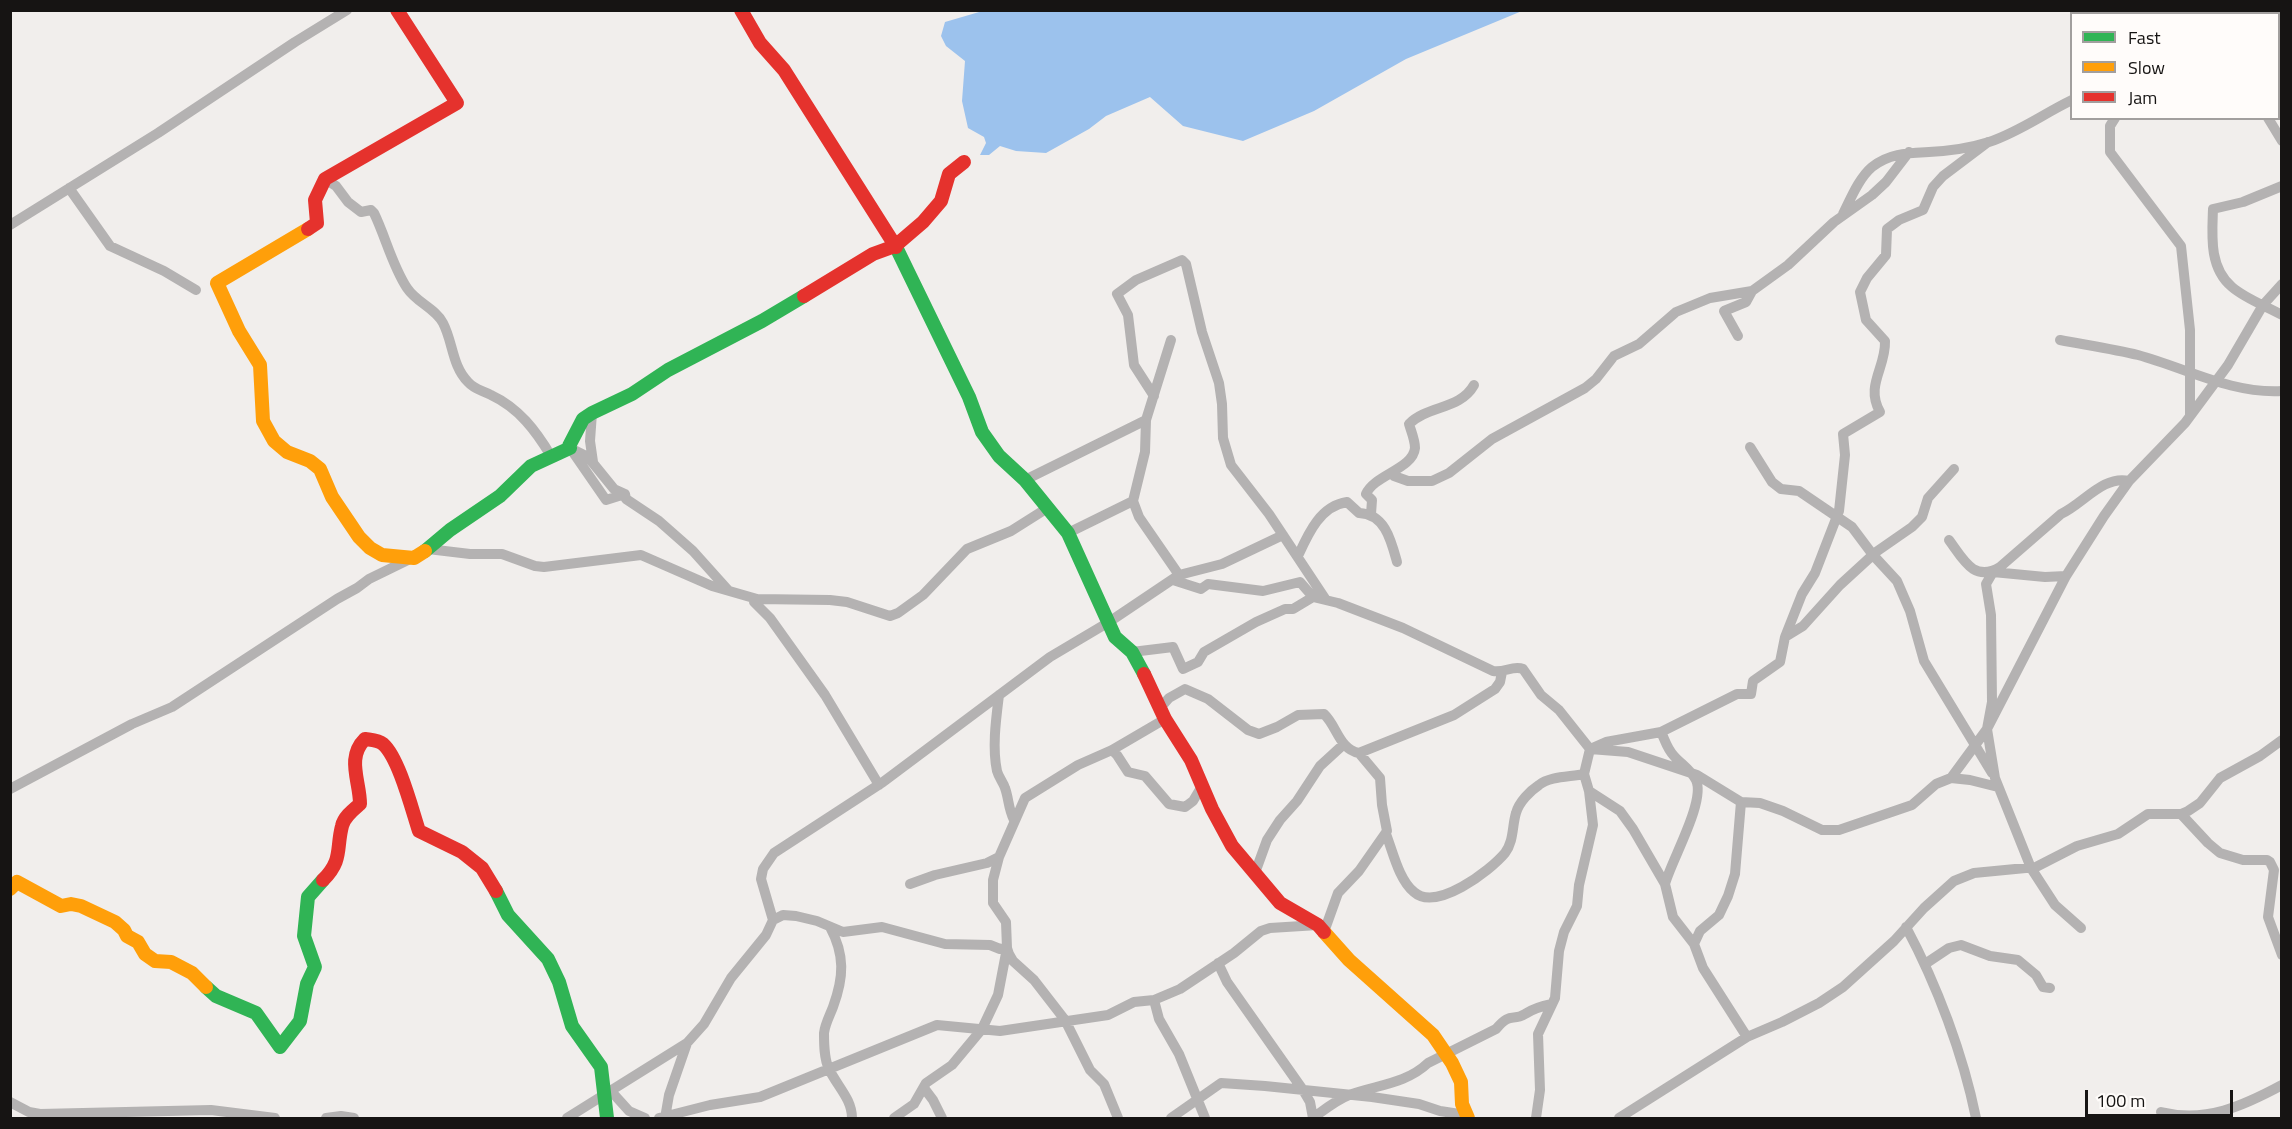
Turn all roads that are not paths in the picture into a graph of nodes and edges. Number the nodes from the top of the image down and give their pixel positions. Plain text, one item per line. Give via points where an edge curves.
1 (347, 10) edge
2 (397, 10) edge
3 (741, 10) edge
4 (2070, 101) edge
5 (2114, 120) edge
6 (2269, 120) edge
7 (2282, 141) edge
8 (1988, 142) junction
9 (1909, 152) junction
10 (964, 162) dead end
11 (325, 179) junction
12 (2282, 186) edge
13 (69, 188) junction
14 (1842, 215) junction
15 (10, 225) edge
16 (895, 246) junction
17 (2282, 284) edge
18 (196, 290) dead end
19 (1752, 291) junction
20 (2263, 304) junction
21 (2282, 315) edge
22 (1738, 336) dead end
23 (1171, 340) dead end
24 (2061, 340) dead end
25 (2190, 374) junction
26 (2216, 382) junction
27 (1474, 385) dead end
28 (2282, 391) edge
29 (1154, 396) junction
30 (592, 413) junction
31 (2190, 416) junction
32 (1146, 420) junction
33 (1750, 447) dead end
34 (570, 448) junction
35 (551, 456) junction
36 (593, 462) junction
37 (1954, 469) dead end
38 (1392, 473) junction
39 (1025, 480) junction
40 (2129, 481) junction
41 (625, 494) junction
42 (1133, 501) junction
43 (1048, 507) junction
44 (1371, 514) junction
45 (1837, 516) junction
46 (1068, 533) junction
47 (1282, 535) junction
48 (1949, 540) dead end
49 (428, 549) junction
50 (1873, 555) junction
51 (1298, 556) junction
52 (412, 558) junction
53 (1397, 562) dead end
54 (1993, 572) junction
55 (2066, 576) junction
56 (1176, 578) junction
57 (730, 592) junction
58 (1313, 597) junction
59 (1326, 600) junction
60 (754, 602) dead end
61 (1109, 622) junction
62 (1785, 637) junction
63 (1132, 652) junction
64 (1502, 672) junction
65 (999, 695) junction
66 (1166, 720) junction
67 (1987, 729) junction
68 (1661, 732) junction
69 (2282, 740) edge
70 (1344, 744) junction
71 (1974, 746) junction
72 (1590, 749) junction
73 (1112, 750) junction
74 (1359, 753) junction
75 (1691, 773) junction
76 (1584, 774) junction
77 (1951, 778) junction
78 (1997, 783) junction
79 (879, 785) junction
80 (1202, 786) junction
81 (10, 789) edge
82 (1589, 791) junction
83 (1741, 802) junction
84 (2181, 814) junction
85 (1014, 820) junction
86 (1386, 834) junction
87 (999, 857) junction
88 (2031, 868) junction
89 (1256, 873) junction
90 (2277, 883) edge
91 (910, 885) dead end
92 (1665, 885) junction
93 (10, 890) edge
94 (773, 920) junction
95 (830, 927) junction
96 (1906, 927) junction
97 (1321, 928) junction
98 (2081, 928) dead end
99 (1695, 944) junction
100 (1007, 948) junction
101 (2282, 955) edge
102 (1218, 963) junction
103 (1924, 964) junction
104 (2050, 988) dead end
105 (1154, 1000) junction
106 (1552, 1004) junction
107 (1065, 1020) junction
108 (982, 1029) junction
109 (1748, 1037) junction
110 (687, 1043) junction
111 (1446, 1053) junction
112 (828, 1068) junction
113 (2282, 1085) edge
114 (924, 1088) junction
115 (1303, 1090) junction
116 (608, 1091) junction
117 (1348, 1095) junction
118 (1197, 1099) junction
119 (10, 1102) edge
120 (2161, 1112) dead end
121 (1467, 1117) edge
122 (663, 1118) edge
123 (275, 1119) edge
124 (326, 1119) edge
125 (354, 1119) edge
126 (567, 1119) edge
127 (607, 1119) edge
128 (645, 1119) edge
129 (852, 1119) edge
130 (894, 1119) edge
131 (942, 1119) edge
132 (1118, 1119) edge
133 (1171, 1119) edge
134 (1206, 1119) edge
135 (1313, 1119) edge
136 (1536, 1119) edge
137 (1619, 1119) edge
138 (1976, 1119) edge

1 - 13 street
2 - 11 street via 457,104
3 - 16 street via 760,44 784,70
4 - 8 street via 2024,128
5 - 25 street via 2110,126 2110,152 2181,246 2190,330
6 - 7 street
8 - 9 street via 1961,149
8 - 45 street via 1942,176 1923,210 1887,229 1886,255 1862,286 1866,320 1885,341 1874,387 1880,412 1843,434 1845,455
9 - 14 street via 1887,182
9 - 14 street via 1888,157 1871,167
10 - 16 street via 949,174 941,201
11 - 35 street via 361,212 374,213 406,287 442,320 466,381 476,391 491,394 517,411
11 - 52 street via 315,200 317,223 217,283 260,365 263,421 274,441 320,469 332,498 370,548 382,555
12 - 20 street via 2213,209 2216,266 2232,287
13 - 15 street
13 - 18 street via 110,246
14 - 19 street via 1788,265
16 - 30 street via 873,254 762,321
16 - 39 street via 969,397 982,432 999,456
17 - 20 street
19 - 22 street via 1746,302 1724,312
19 - 38 street via 1710,298 1676,312 1640,344 1614,356 1585,388 1492,440 1441,477 1432,481 1408,480
20 - 21 street
20 - 26 street
23 - 29 street
24 - 25 street via 2139,356
25 - 26 street
25 - 31 street
26 - 28 street
26 - 31 street
27 - 38 street via 1461,400 1422,414 1409,424 1415,446 1413,455
29 - 32 street
29 - 47 street via 1134,364 1128,315 1117,294 1136,280 1182,260 1219,383 1222,438 1231,465
30 - 34 street via 582,421
30 - 36 street
31 - 40 street
32 - 39 street
32 - 42 street via 1145,452
33 - 45 street via 1772,482 1781,489 1799,491
34 - 35 street
34 - 36 street
34 - 41 street via 606,501
35 - 49 street via 524,471 500,496
36 - 41 street via 614,489
37 - 50 street via 1928,498 1922,517
38 - 44 street via 1367,491 1372,500
39 - 43 street
40 - 54 street via 2108,482 2061,514
40 - 55 street
41 - 57 street via 693,550
42 - 46 street
42 - 56 street
43 - 46 street
43 - 57 street via 1011,531 967,549 923,595 890,616 839,601 758,599
44 - 51 street via 1359,513 1347,502 1335,505 1321,516
44 - 53 street via 1389,536
45 - 50 street via 1852,527
45 - 62 street
46 - 61 street
47 - 51 street
47 - 56 street via 1232,560
48 - 54 street via 1976,572
49 - 52 street
49 - 57 street via 502,554 544,567 641,555
50 - 62 street via 1803,626
50 - 71 street via 1897,581 1924,661
51 - 59 street
52 - 81 street via 369,579 172,707
54 - 55 street
54 - 67 street via 1986,584 1991,615 1992,680
55 - 67 street
56 - 58 street via 1201,590 1208,584 1263,591 1300,582
56 - 61 street
58 - 59 street
58 - 63 street via 1256,622 1183,669 1173,647
59 - 64 street via 1403,628
60 - 79 street via 770,618 825,695
61 - 63 street via 1114,637
61 - 65 street via 1050,657
62 - 68 street via 1780,662 1753,681 1751,694 1737,694
63 - 66 street
64 - 72 street via 1523,669
64 - 74 street via 1495,689 1454,715
65 - 79 street
65 - 85 street via 996,765
66 - 70 street via 1162,706 1185,689 1208,699 1258,734 1298,715 1324,714
66 - 73 street
66 - 80 street
67 - 71 street
67 - 78 street
68 - 72 street via 1606,741
68 - 75 street via 1667,747
69 - 84 street via 2220,778 2200,803
70 - 74 street
70 - 89 street via 1320,766 1280,820
71 - 77 street
71 - 78 street
72 - 75 street via 1628,753
72 - 76 street
73 - 80 street via 1128,772 1145,776 1169,804 1185,807
73 - 85 street via 1078,765 1029,795
74 - 86 street via 1380,778
75 - 83 street
75 - 92 street via 1698,786 1691,821
76 - 82 street
76 - 86 street via 1540,784 1519,805 1504,854 1465,885 1442,896 1427,898 1412,891
77 - 78 street
77 - 83 street via 1936,784 1912,805 1839,830 1822,830 1760,803
78 - 88 street
79 - 94 street via 774,852 761,879
80 - 89 street via 1232,846
82 - 92 street via 1620,812
82 - 106 street via 1593,825 1577,906 1558,951
83 - 99 street via 1728,896 1719,915 1700,931
84 - 88 street via 2148,814 2118,834 2077,846
84 - 90 street via 2220,853 2243,860 2269,861
85 - 87 street
86 - 97 street via 1338,894
87 - 91 street
87 - 100 street via 992,897 1006,922
88 - 96 street via 1964,876
88 - 98 street via 2055,905
89 - 97 street via 1280,903
90 - 101 street via 2268,917
92 - 99 street via 1673,918
93 - 116 street via 17,882 61,906 81,906 115,922 155,961 171,962 192,973 216,996 256,1013 280,1047 300,1021 307,984 315,967 304,936 308,897 331,872 340,850 342,825 360,804 354,754 365,739 376,740 387,749 419,831 462,852 482,868 508,915 548,959 560,982 575,1031 601,1068
94 - 95 street via 783,915 796,916
94 - 110 street via 704,1024
95 - 100 street via 843,932 882,927 927,941
95 - 112 street via 840,945 842,966 839,989 824,1030
96 - 103 street
96 - 109 street via 1844,987 1782,1023
97 - 102 street via 1261,931
97 - 111 street via 1348,960 1433,1035
99 - 109 street via 1703,968
100 - 107 street via 1013,961 1034,980
100 - 108 street via 998,995
102 - 105 street via 1180,989
102 - 115 street via 1227,982
103 - 104 street via 1961,945 1990,956 2018,960 2036,975 2043,987
103 - 138 street via 1956,1042
105 - 107 street via 1134,1002 1108,1015
105 - 118 street
106 - 111 street via 1509,1017 1496,1029
106 - 136 street via 1538,1034 1540,1090
107 - 108 street via 1000,1031
107 - 132 street via 1090,1070 1104,1084
108 - 112 street via 937,1025
108 - 114 street via 952,1065
109 - 137 street
110 - 116 street
110 - 122 street
111 - 117 street via 1387,1085
111 - 121 street via 1461,1082
112 - 122 street via 760,1096
112 - 129 street via 845,1095
113 - 120 street via 2215,1114 2187,1116
114 - 130 street via 914,1104
114 - 131 street
115 - 117 street
115 - 118 street via 1221,1083
115 - 135 street
116 - 126 street
116 - 127 street
116 - 128 street via 629,1111
117 - 121 street via 1419,1104
117 - 135 street
118 - 133 street
118 - 134 street
119 - 123 street via 40,1114 211,1110
124 - 125 street

